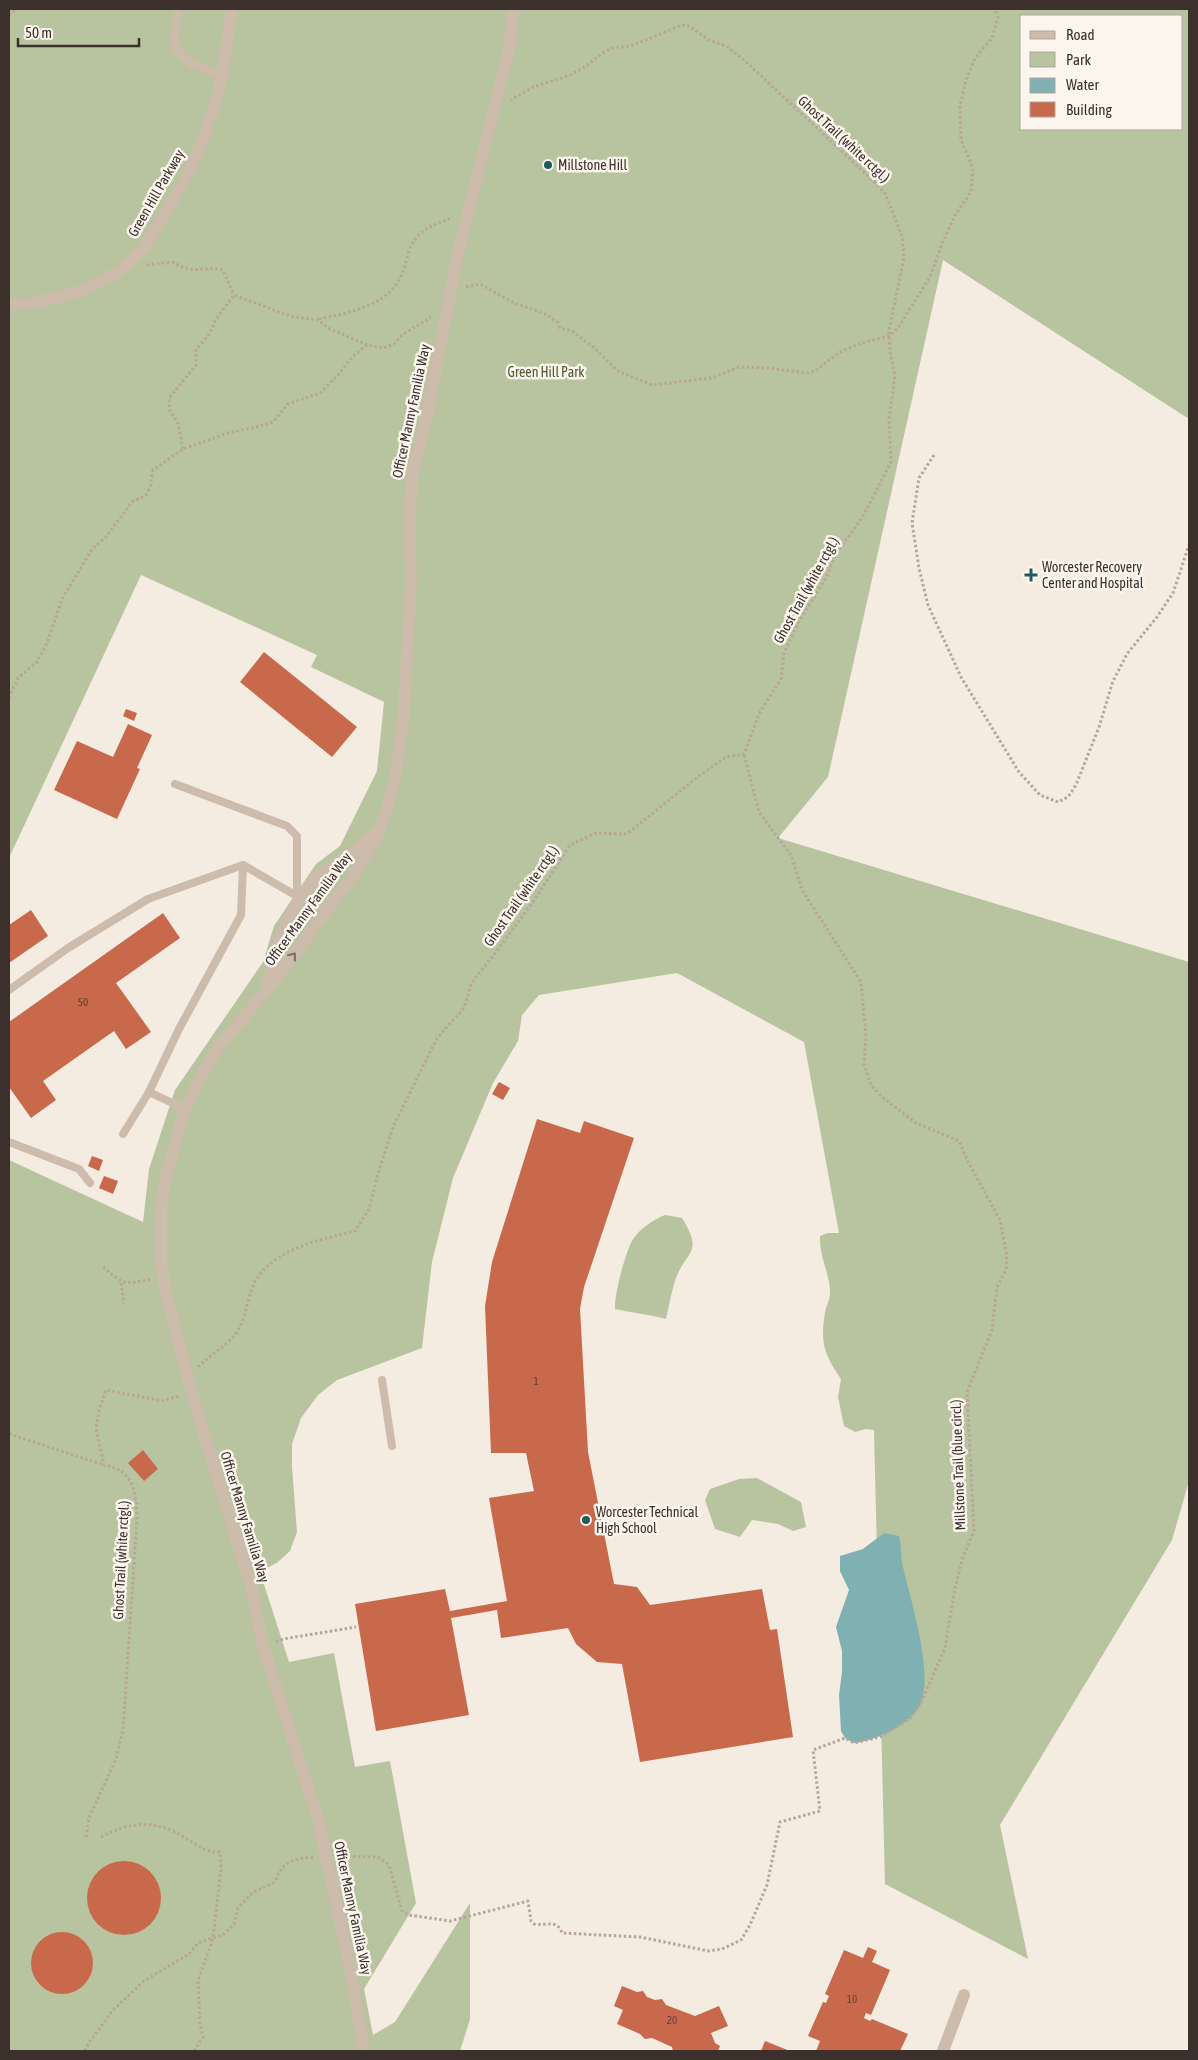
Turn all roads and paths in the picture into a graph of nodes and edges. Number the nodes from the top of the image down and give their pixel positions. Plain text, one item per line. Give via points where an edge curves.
1 (16, 9) edge
2 (178, 9) edge
3 (232, 9) edge
4 (514, 9) edge
5 (995, 9) edge
6 (9, 14) edge
7 (221, 76) junction
8 (511, 100) dead end
9 (470, 209) junction
10 (132, 260) junction
11 (234, 296) junction
12 (449, 301) junction
13 (9, 305) edge
14 (318, 320) junction
15 (889, 336) junction
16 (367, 345) junction
17 (183, 449) junction
18 (934, 455) dead end
19 (1189, 545) edge
20 (9, 698) edge
21 (744, 754) junction
22 (175, 784) dead end
23 (381, 824) junction
24 (243, 865) junction
25 (299, 897) junction
26 (328, 911) junction
27 (9, 990) edge
28 (252, 1008) junction
29 (149, 1092) junction
30 (185, 1109) junction
31 (123, 1134) dead end
32 (9, 1142) edge
33 (90, 1183) dead end
34 (103, 1267) dead end
35 (163, 1277) junction
36 (121, 1282) junction
37 (124, 1304) dead end
38 (187, 1377) junction
39 (382, 1380) dead end
40 (9, 1434) edge
41 (392, 1446) dead end
42 (104, 1465) junction
43 (356, 1627) dead end
44 (273, 1643) dead end
45 (86, 1837) dead end
46 (101, 1837) dead end
47 (327, 1857) junction
48 (213, 1938) junction
49 (964, 1995) dead end
50 (86, 2051) edge
51 (194, 2051) edge
52 (364, 2051) edge
53 (943, 2051) edge

1 - 6 path
2 - 7 lane via 174,38 176,50 192,64
3 - 7 street, Green Hill Parkway
4 - 9 street, Officer Manny Familia Way via 509,51
5 - 15 path via 998,17 992,38 975,58 960,106 961,140 973,168 971,192 955,215 930,277 898,328
7 - 10 street, Green Hill Parkway via 214,109 196,156 155,230
8 - 15 path, Ghost Trail (white rctgl.) via 534,87 568,76 613,48 631,46 682,25 726,46 886,193 902,236 904,258
9 - 12 street, Officer Manny Familia Way
9 - 14 path via 429,227 415,237 397,285 385,295 371,305
10 - 11 path via 141,265 173,262 193,271 223,270
10 - 13 street, Green Hill Parkway via 98,282 61,297
11 - 14 path via 290,316
11 - 17 path via 196,350 196,365 169,398
12 - 15 path via 464,288 480,284 512,302 548,316 560,328 572,331 591,345 618,371 652,385 712,378 740,367 808,373 840,352
12 - 16 path via 394,344 383,348
12 - 23 street, Officer Manny Familia Way via 412,478 409,526 411,582 403,725 395,776
14 - 16 path via 328,328
15 - 21 path, Ghost Trail (white rctgl.) via 895,376 889,420 891,462 862,518 837,552 826,578 798,623 784,653 781,679 760,712
16 - 17 path via 320,393 288,404 273,422
17 - 20 path via 153,470 146,494 132,502 106,538 92,549 62,600 37,662 18,678
18 - 19 path via 919,478 912,523 928,605 960,678 1019,772 1040,795 1058,802 1068,797 1076,785 1113,681 1127,654 1173,593
21 - 38 path, Ghost Trail (white rctgl.) via 726,757 628,834 596,834 570,845 533,902 472,982 464,1008 437,1038 393,1127 369,1209 355,1231 317,1240 266,1267 252,1289 234,1336
21 - 47 path, Millstone Trail (blue circl.) via 759,812 792,856 802,890 862,982 866,1036 864,1064 871,1085 916,1123 959,1141 1000,1220 1007,1256 1006,1270 997,1288 992,1330 967,1392 974,1530 955,1588 945,1648 911,1718 880,1737 854,1744 844,1738 813,1750 820,1811 780,1822 767,1885 750,1926 740,1940 722,1950 710,1951 640,1937 562,1933 554,1923 534,1924 528,1901 450,1921 409,1915 402,1911 389,1865 378,1857
22 - 25 lane via 287,826 298,836
23 - 25 street, Officer Manny Familia Way via 367,841 321,874
23 - 26 street, Officer Manny Familia Way via 375,841
24 - 25 lane
24 - 27 lane via 148,899 68,948
24 - 29 lane via 241,915 179,1028
25 - 26 lane
25 - 28 street, Officer Manny Familia Way via 285,923 271,974
28 -> 26 street, Officer Manny Familia Way
28 - 30 street, Officer Manny Familia Way via 218,1048
29 - 30 lane
29 - 31 lane
30 - 35 street, Officer Manny Familia Way via 167,1172 161,1209
32 - 33 lane via 79,1169
34 - 36 path
35 - 36 path via 132,1284
35 - 38 street, Officer Manny Familia Way
36 - 37 path
38 - 42 path, Ghost Trail (white rctgl.) via 178,1398 162,1401 106,1390 98,1410 96,1429
38 - 47 street, Officer Manny Familia Way via 246,1568 263,1646
39 - 41 lane
40 - 42 path
42 - 45 path, Ghost Trail (white rctgl.) via 113,1466 131,1480 136,1495 137,1519 123,1730 116,1759 89,1818
43 - 44 path
46 - 48 path via 116,1830 153,1824 211,1852 220,1852
47 - 48 path, Millstone Trail (blue circl.) via 300,1858 287,1864 279,1870 275,1882 252,1893 238,1908 234,1924 224,1934
47 - 52 street, Officer Manny Familia Way
48 - 50 path, Millstone Trail (blue circl.) via 198,1944 189,1954 144,1981 112,2011
48 - 51 path via 198,1981 203,2037
49 - 53 street

